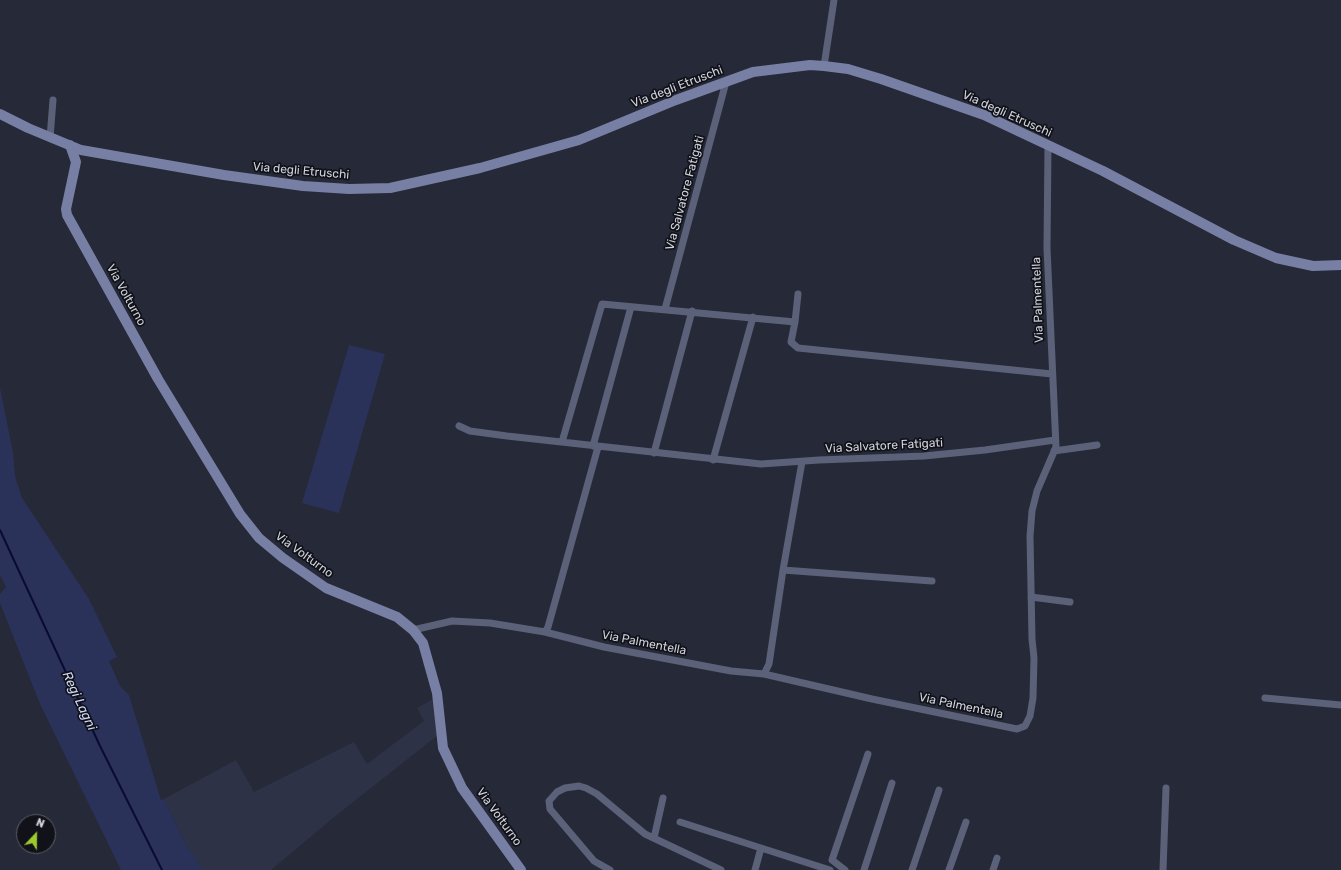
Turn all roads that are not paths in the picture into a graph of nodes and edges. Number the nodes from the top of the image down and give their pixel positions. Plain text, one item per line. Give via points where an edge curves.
1 (834, 0) edge
2 (824, 66) junction
3 (726, 82) junction
4 (53, 100) dead end
5 (0, 114) edge
6 (50, 138) junction
7 (1048, 146) junction
8 (77, 148) junction
9 (96, 152) junction
10 (77, 161) junction
11 (1341, 266) edge
12 (798, 294) dead end
13 (631, 307) junction
14 (665, 309) junction
15 (692, 311) junction
16 (753, 317) junction
17 (795, 322) junction
18 (1052, 374) junction
19 (459, 426) dead end
20 (1054, 440) junction
21 (562, 442) junction
22 (1097, 445) dead end
23 (596, 446) junction
24 (1054, 452) junction
25 (654, 453) junction
26 (713, 460) junction
27 (802, 462) junction
28 (783, 570) junction
29 (932, 581) dead end
30 (1031, 597) junction
31 (1070, 602) dead end
32 (413, 630) junction
33 (545, 632) junction
34 (764, 674) junction
35 (1265, 698) dead end
36 (1341, 706) edge
37 (868, 754) dead end
38 (892, 782) dead end
39 (1166, 788) dead end
40 (938, 790) dead end
41 (663, 798) dead end
42 (680, 822) dead end
43 (966, 822) dead end
44 (654, 838) junction
45 (761, 848) junction
46 (997, 858) dead end
47 (521, 870) edge
48 (610, 870) edge
49 (721, 870) edge
50 (755, 870) edge
51 (830, 870) edge
52 (845, 870) edge
53 (864, 870) edge
54 (912, 870) edge
55 (949, 870) edge
56 (993, 870) edge
57 (1163, 870) edge

1 - 2 street
2 - 3 main road, Via degli Etruschi via 810,65 752,72
2 - 7 main road, Via degli Etruschi via 854,71 952,103 984,115
3 - 9 main road, Via degli Etruschi via 579,140 480,168 390,188 303,186 224,176
3 - 14 street, Via Salvatore Fatigati
4 - 6 street
5 - 6 main road, Via degli Etruschi
6 - 8 main road, Via degli Etruschi
7 - 11 main road, Via degli Etruschi via 1103,171 1256,250 1295,263
7 - 18 street, Via Palmentella via 1047,248
8 - 9 main road, Via degli Etruschi
8 - 10 main road
9 - 10 main road
10 - 32 main road, Via Volturno via 66,209 67,215 158,379 240,514 259,538 326,588 397,617
12 - 17 street
13 - 14 street
13 - 21 street via 600,305
13 - 23 street
14 - 15 street
15 - 16 street
15 - 25 street
16 - 17 street
16 - 26 street
17 - 18 street via 791,342 798,348
18 - 20 street, Via Palmentella
19 - 21 street, Via Salvatore Fatigati via 476,432
20 - 24 street, Via Palmentella
20 - 27 street, Via Salvatore Fatigati via 924,456
21 - 23 street, Via Salvatore Fatigati
22 - 24 street
23 - 25 street, Via Salvatore Fatigati
23 - 33 street
24 - 30 street, Via Palmentella via 1041,480 1032,511
25 - 26 street, Via Salvatore Fatigati
26 - 27 street, Via Salvatore Fatigati via 761,464
27 - 28 street
28 - 29 street
28 - 34 street via 769,664
30 - 31 street
30 - 34 street, Via Palmentella via 1033,698 1029,721 1022,728 872,699
32 - 33 street, Via Palmentella via 452,621 490,623
32 - 47 main road, Via Volturno via 423,643 437,693 443,748 462,788
33 - 34 street, Via Palmentella via 611,648 731,671
35 - 36 street
37 - 52 street via 832,860
38 - 53 street
39 - 57 street
40 - 54 street
41 - 44 street
42 - 45 street
43 - 55 street
44 - 48 street via 645,834 597,794 586,788 579,786 557,792 550,801 550,809 594,861
44 - 49 street
45 - 50 street
45 - 51 street
46 - 56 street

